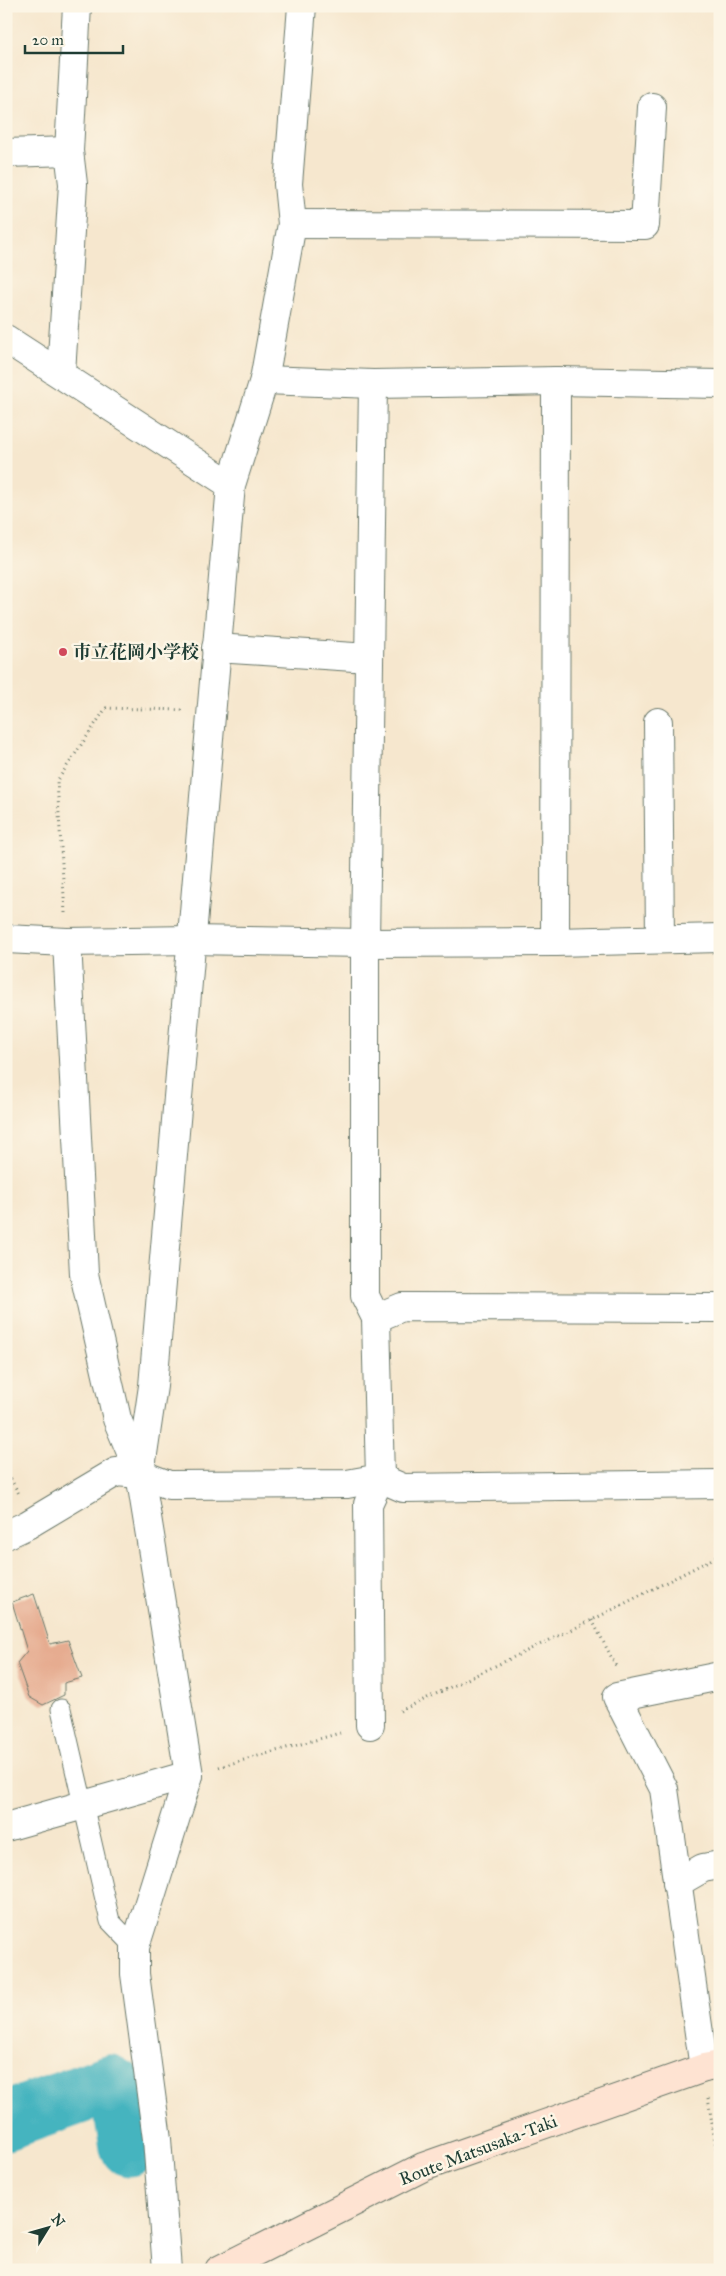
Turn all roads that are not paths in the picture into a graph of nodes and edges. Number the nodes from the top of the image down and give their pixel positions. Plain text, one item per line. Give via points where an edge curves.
1 (77, 6) edge
2 (302, 6) edge
3 (652, 107) dead end
4 (69, 151) junction
5 (6, 153) edge
6 (292, 224) junction
7 (6, 339) edge
8 (61, 373) junction
9 (264, 380) junction
10 (556, 382) junction
11 (373, 384) junction
12 (720, 384) edge
13 (231, 485) junction
14 (216, 648) junction
15 (369, 658) junction
16 (658, 722) dead end
17 (720, 938) edge
18 (6, 939) edge
19 (660, 939) junction
20 (191, 940) junction
21 (67, 942) junction
22 (555, 942) junction
23 (365, 943) junction
24 (720, 1308) edge
25 (376, 1318) junction
26 (140, 1474) junction
27 (380, 1478) junction
28 (720, 1484) edge
29 (6, 1535) edge
30 (720, 1676) edge
31 (61, 1709) dead end
32 (370, 1725) road end
33 (189, 1775) junction
34 (84, 1806) junction
35 (6, 1827) edge
36 (720, 1866) edge
37 (677, 1883) junction
38 (135, 1947) junction
39 (712, 2067) edge
40 (167, 2270) edge
41 (219, 2270) edge

1 - 4 street
2 - 6 street via 288,184
3 - 6 street via 645,225
4 - 5 street
4 - 8 street via 73,184
6 - 9 street
7 - 8 street
8 - 13 street
9 - 11 street
9 - 13 street
10 - 11 street
10 - 12 street
10 - 22 street
11 - 15 street
13 - 14 street
14 - 15 street
14 - 20 street
15 - 23 street
16 - 19 street
17 - 19 street
18 - 21 street
19 - 22 street
20 - 21 street
20 - 23 street
20 - 26 street via 153,1386
21 - 26 street via 84,1274 117,1419
22 - 23 street
23 - 25 street via 365,1296
24 - 25 street via 402,1307
25 - 27 street
26 - 27 street via 169,1485 347,1484
26 - 29 street via 116,1472
26 - 33 street
27 - 28 street via 403,1488
27 - 32 street via 368,1504
30 - 37 street via 616,1697 664,1788
31 - 34 lane
33 - 34 street
33 - 38 street
34 - 35 street
34 - 38 lane via 110,1921
36 - 37 street via 703,1868
37 - 39 street
38 - 40 street via 135,1974 157,2139
39 - 41 main road, Route Matsusaka-Taki via 423,2166

